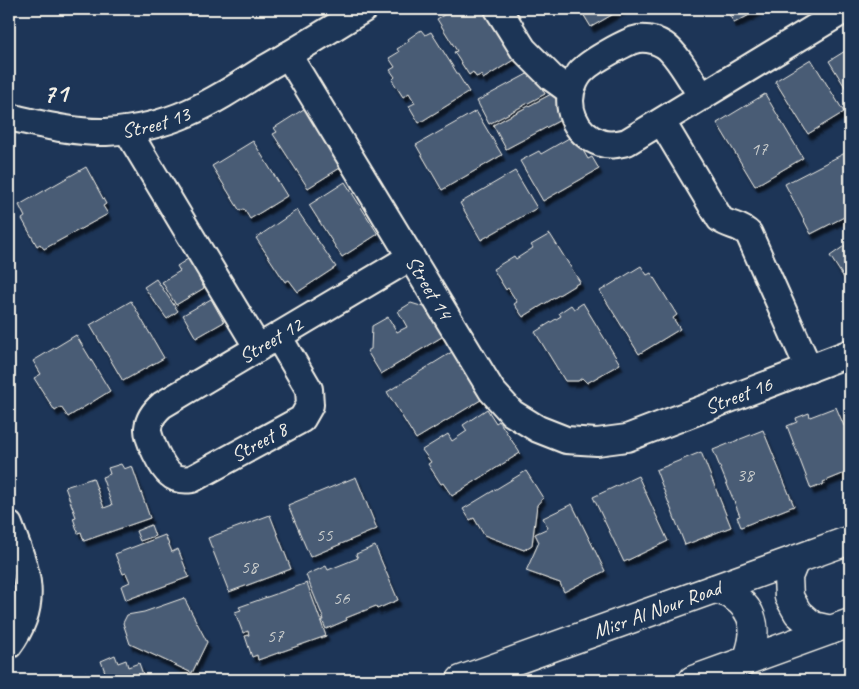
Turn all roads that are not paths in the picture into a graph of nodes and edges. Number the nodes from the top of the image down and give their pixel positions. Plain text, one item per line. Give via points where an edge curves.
1 (364, 9) edge
2 (498, 9) edge
3 (846, 9) edge
4 (288, 55) junction
5 (570, 91) junction
6 (702, 97) junction
7 (9, 116) edge
8 (662, 122) junction
9 (127, 130) junction
10 (411, 257) junction
11 (268, 342) junction
12 (850, 353) edge
13 (810, 369) junction
14 (149, 438) joint
15 (626, 438) joint
16 (9, 525) edge
17 (850, 540) edge
18 (796, 560) junction
19 (714, 589) junction
20 (841, 627) edge
21 (9, 645) edge
22 (747, 660) junction
23 (461, 680) edge
24 (693, 680) edge

1 - 4 street, Street 13
2 - 5 street via 523,49
3 - 6 street
4 - 9 street, Street 13 via 186,115
4 - 10 street, Street 14
5 - 6 street via 584,68 628,42 646,39 672,51
5 - 8 street via 576,123 589,138 601,143 628,142
6 - 8 street
7 - 9 street, Street 13 via 80,130
8 - 13 street via 720,218 727,224 744,228 749,234
9 - 11 street
10 - 11 street, Street 12
10 - 15 street, Street 14 via 492,391 512,413 538,429 566,440 597,442
11 - 14 street, Street 12 via 162,405 150,419
11 - 14 street, Street 8 via 309,389 310,405 302,419 192,479 184,480 170,475 165,469
12 - 13 street, Street 16
13 - 15 street, Street 16
16 - 21 street via 26,571 28,593 25,614
17 - 18 street, Misr Al Nour Road
18 - 19 street, Misr Al Nour Road
18 - 20 street via 788,577 789,596 798,613 813,626
19 - 22 street via 732,595 746,607 754,624 754,643
19 - 23 street, Misr Al Nour Road
20 - 22 street
22 - 24 street

